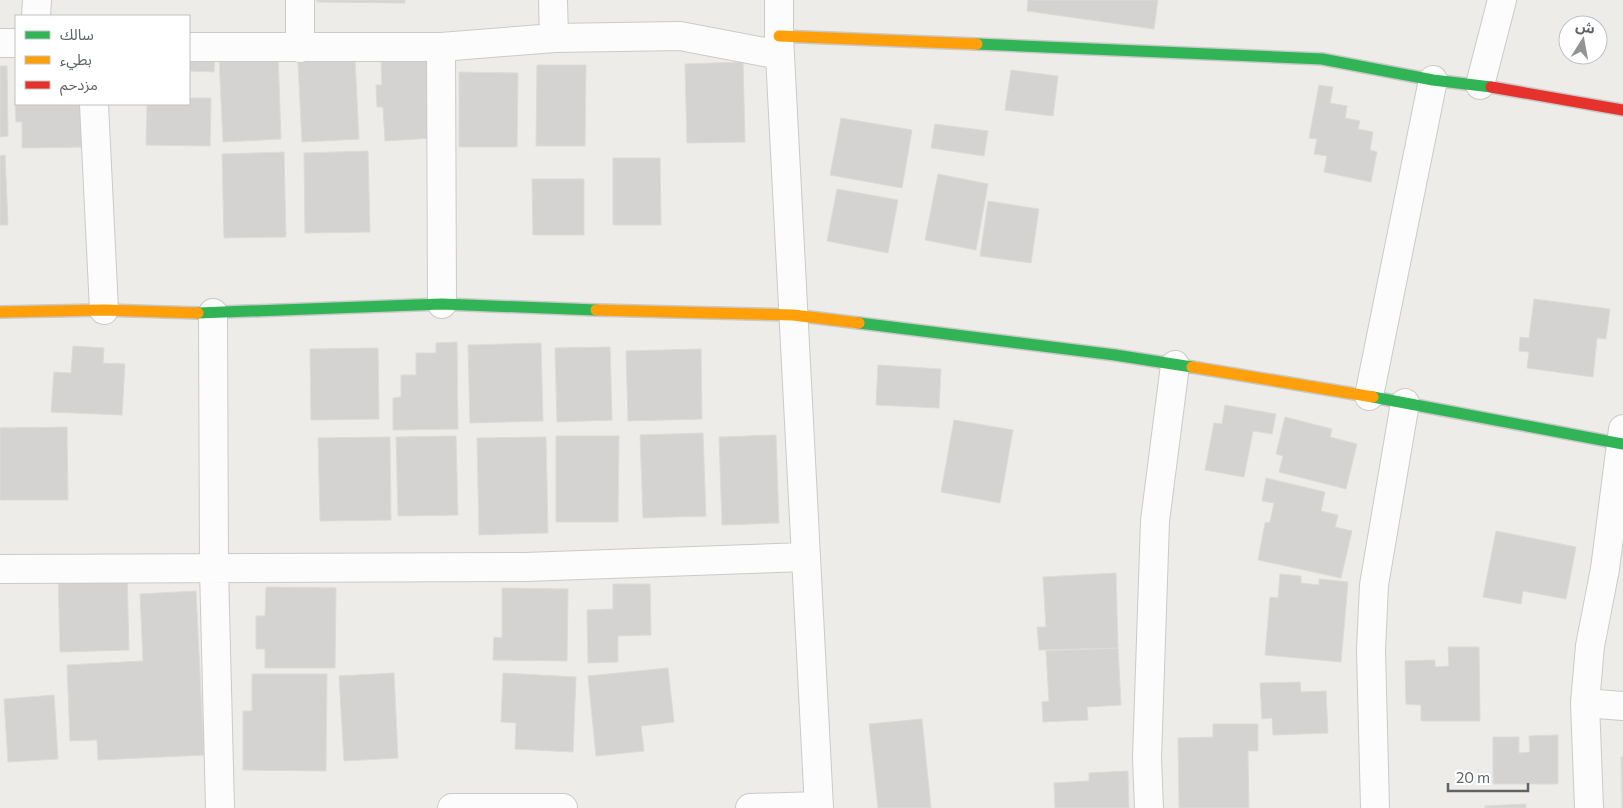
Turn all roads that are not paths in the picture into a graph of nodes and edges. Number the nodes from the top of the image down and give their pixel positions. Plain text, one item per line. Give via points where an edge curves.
1 (37, 0) edge
2 (300, 0) edge
3 (552, 0) edge
4 (779, 0) edge
5 (1502, 0) edge
6 (36, 15) edge
7 (554, 38) junction
8 (15, 43) edge
9 (0, 44) edge
10 (779, 45) junction
11 (190, 47) edge
12 (441, 47) junction
13 (300, 48) junction
14 (1433, 80) junction
15 (1480, 85) junction
16 (94, 105) edge
17 (1623, 110) edge
18 (442, 304) junction
19 (104, 310) junction
20 (0, 312) edge
21 (213, 314) junction
22 (793, 315) junction
23 (1175, 365) junction
24 (1369, 396) junction
25 (1405, 403) junction
26 (1622, 439) edge
27 (806, 557) junction
28 (0, 569) edge
29 (214, 569) junction
30 (1585, 703) junction
31 (1623, 706) edge
32 (819, 807) edge
33 (220, 808) edge
34 (452, 808) edge
35 (563, 808) edge
36 (750, 808) edge
37 (1149, 808) edge
38 (1376, 808) edge
39 (1589, 808) edge

1 - 6 street
2 - 13 street
3 - 7 street
4 - 10 street
5 - 15 street
7 - 10 street via 680,36
7 - 12 street
8 - 9 street
10 - 14 street via 1322,59
10 - 22 street
11 - 13 street
12 - 13 street
12 - 18 street
14 - 15 street
14 - 24 street
15 - 17 street
16 - 19 street
18 - 21 street
18 - 22 street
19 - 20 street
19 - 21 street
21 - 29 street
22 - 23 street
22 - 27 street
23 - 24 street
23 - 37 street via 1155,521 1147,758
24 - 25 street
25 - 26 street
25 - 38 street via 1374,586 1370,650
26 - 30 street via 1590,646
27 - 29 street via 525,567
27 - 32 street
28 - 29 street
29 - 33 street
30 - 31 street
30 - 39 street
32 - 36 street
34 - 35 street

